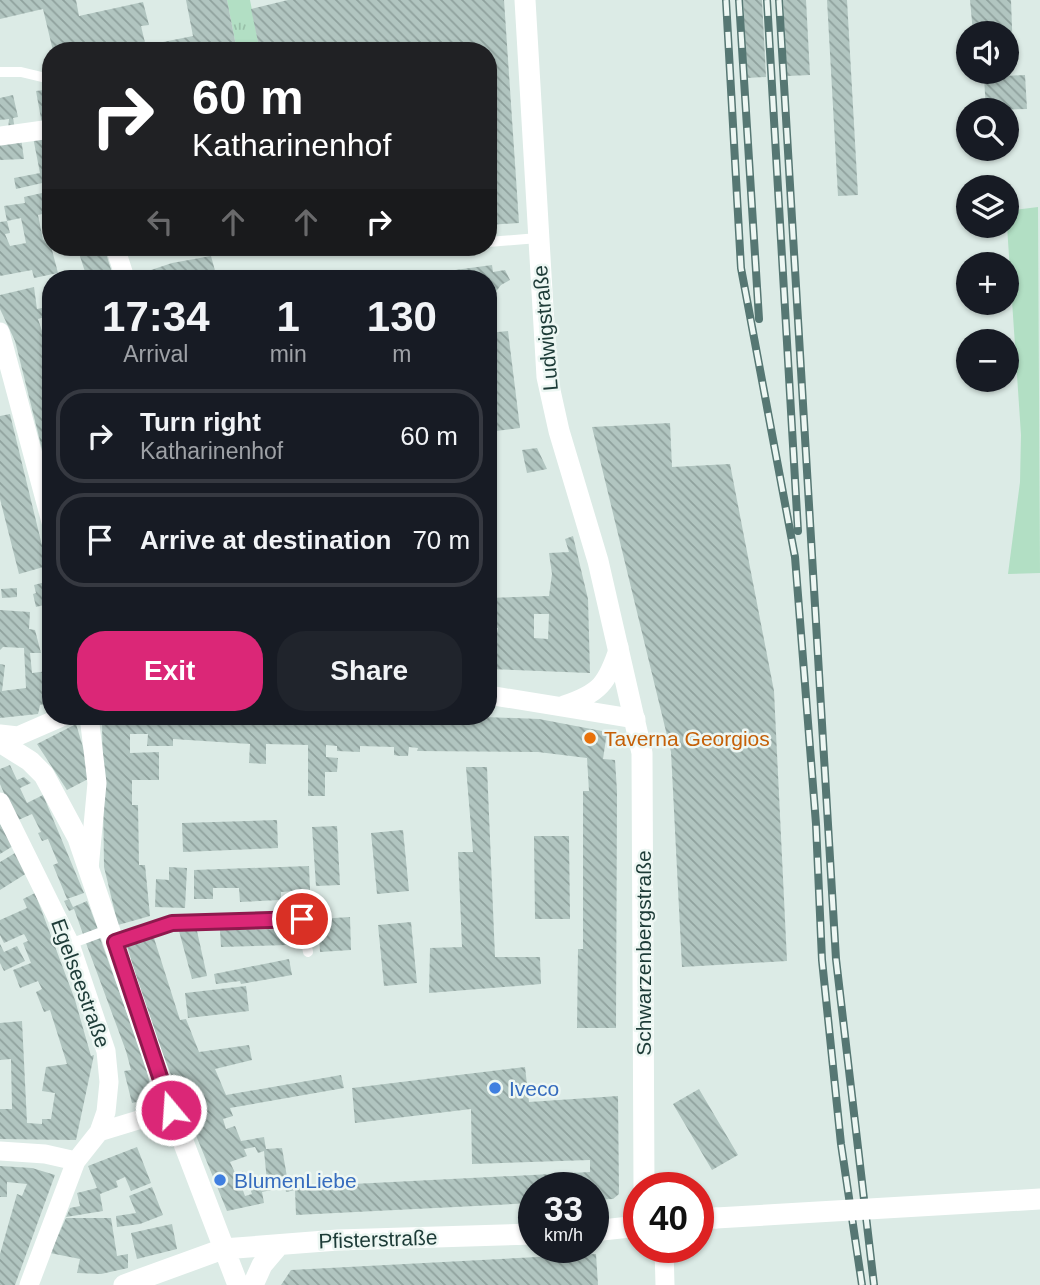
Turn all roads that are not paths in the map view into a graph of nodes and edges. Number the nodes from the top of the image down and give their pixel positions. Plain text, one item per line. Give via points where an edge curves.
1 (525, 0) edge
2 (0, 72) edge
3 (42, 77) edge
4 (42, 130) edge
5 (0, 136) edge
6 (538, 238) junction
7 (497, 242) edge
8 (0, 331) edge
9 (42, 488) edge
10 (619, 648) junction
11 (497, 696) edge
12 (563, 705) junction
13 (636, 719) junction
14 (43, 725) edge
15 (90, 725) edge
16 (0, 734) edge
17 (0, 742) edge
18 (0, 802) edge
19 (89, 869) junction
20 (113, 935) junction
21 (70, 944) junction
22 (308, 952) dead end
23 (171, 1110) junction
24 (99, 1132) junction
25 (0, 1151) edge
26 (76, 1161) junction
27 (644, 1172) edge
28 (1040, 1199) edge
29 (714, 1219) edge
30 (518, 1235) edge
31 (279, 1245) junction
32 (223, 1250) junction
33 (664, 1263) edge
34 (29, 1285) edge
35 (124, 1285) edge
36 (238, 1285) edge
37 (253, 1285) edge
38 (665, 1285) edge

1 - 6 street, Ludwigstraße
2 - 3 lane
4 - 5 street
6 - 7 lane
6 - 10 street, Ludwigstraße via 552,405
8 - 9 street
10 - 12 street via 599,690
10 - 13 street, Ludwigstraße
11 - 12 street
12 - 13 street
13 - 27 street, Schwarzenbergstraße via 643,773
14 - 16 street via 18,736
15 - 19 street via 97,783
17 - 19 street via 44,775
18 - 21 street, Egelseestraße
19 - 20 street
20 - 21 lane
20 - 22 lane via 172,923 302,919
20 - 23 street
21 - 24 street, Egelseestraße via 106,1052 109,1082
23 - 24 street
23 - 32 street
24 - 26 street, Egelseestraße
25 - 26 street
26 - 34 street, Egelseestraße
28 - 29 street, bridge
30 - 31 street, Pfisterstraße
31 - 32 street, Pfisterstraße
31 - 37 street
32 - 35 street, Pfisterstraße
32 - 36 street
33 - 38 street

